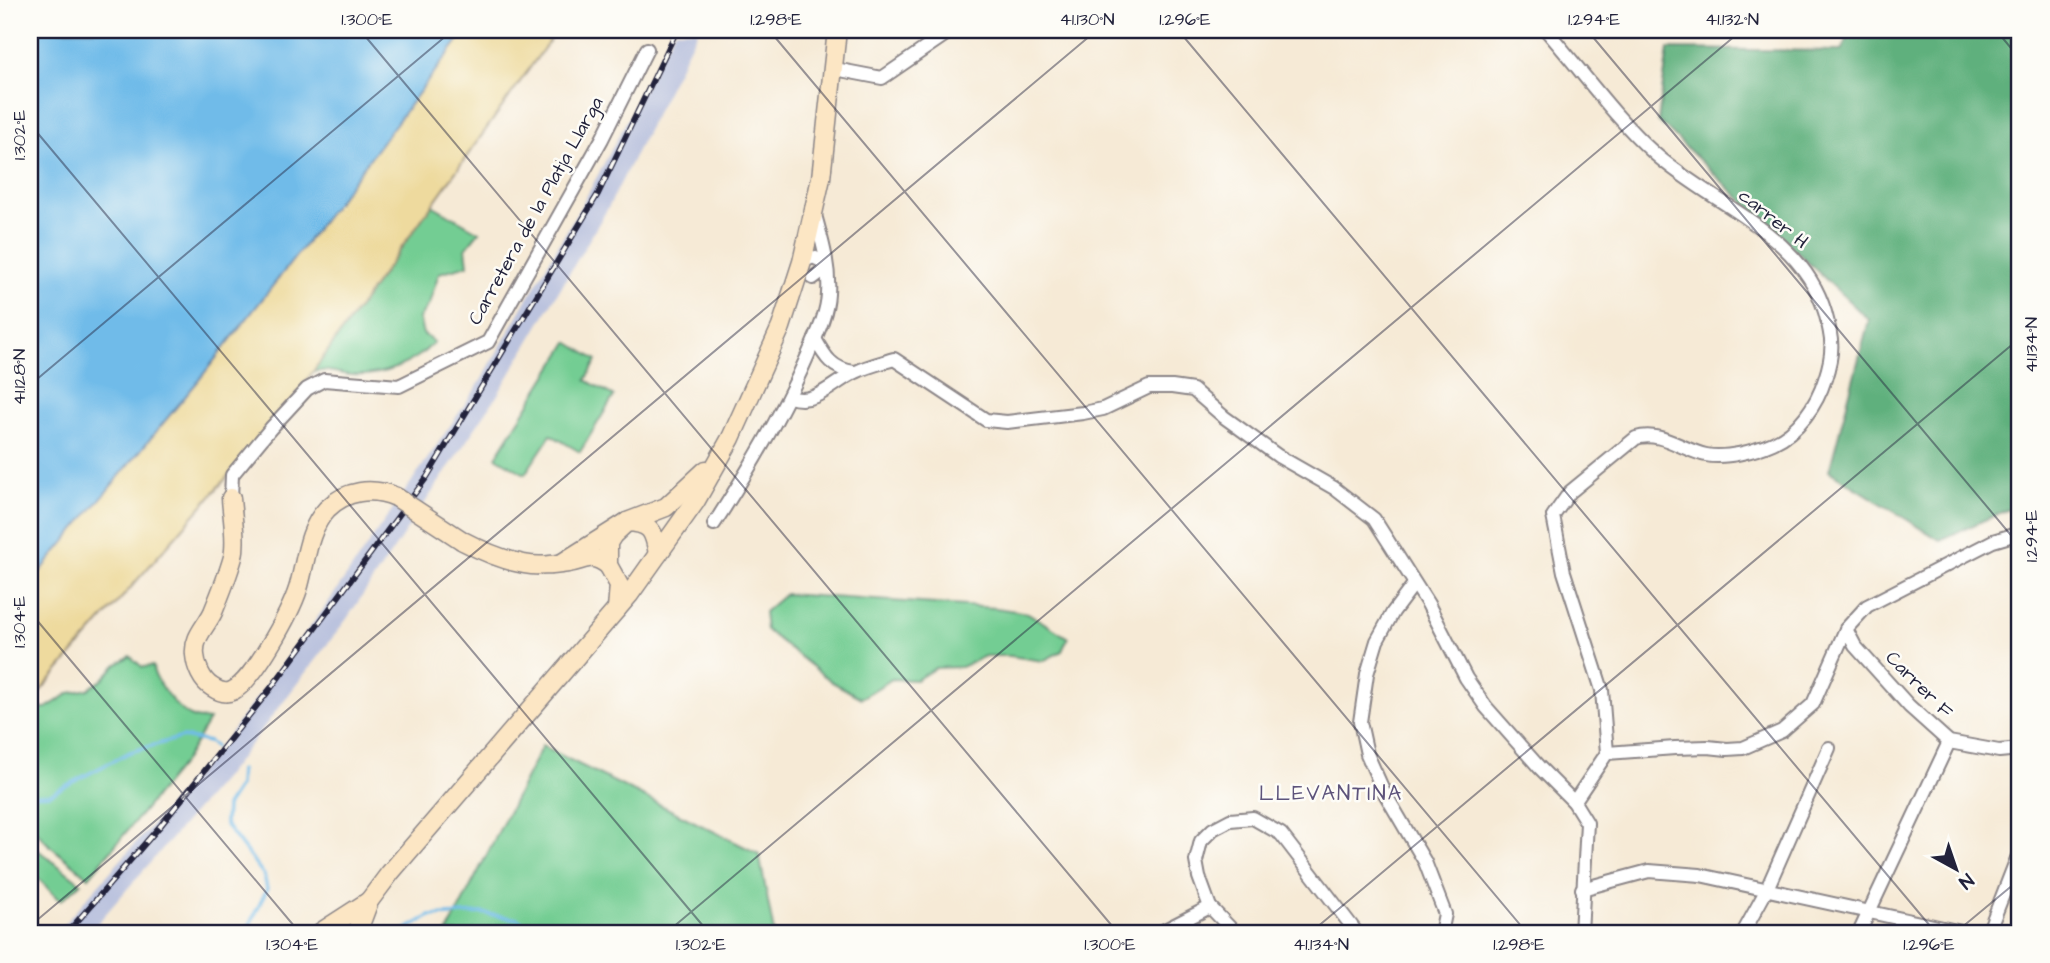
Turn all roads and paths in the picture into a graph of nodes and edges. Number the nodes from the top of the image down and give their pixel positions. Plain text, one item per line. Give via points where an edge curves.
1 (952, 30) edge
2 (1546, 30) edge
3 (838, 33) edge
4 (647, 49) dead end
5 (835, 69) junction
6 (814, 211) junction
7 (802, 262) junction
8 (804, 280) junction
9 (828, 292) junction
10 (815, 339) junction
11 (854, 372) junction
12 (790, 397) junction
13 (721, 456) junction
14 (231, 498) joint
15 (627, 522) junction
16 (714, 524) dead end
17 (2020, 533) edge
18 (659, 554) junction
19 (562, 563) junction
20 (608, 565) junction
21 (1414, 584) junction
22 (617, 609) junction
23 (1846, 629) junction
24 (1949, 742) junction
25 (1829, 748) dead end
26 (2020, 749) edge
27 (1607, 753) junction
28 (1574, 802) junction
29 (2018, 856) dead end
30 (1582, 889) junction
31 (1766, 891) junction
32 (369, 901) junction
33 (1210, 907) junction
34 (1868, 911) junction
35 (319, 933) edge
36 (357, 933) edge
37 (1158, 933) edge
38 (1235, 933) edge
39 (1357, 933) edge
40 (1441, 933) edge
41 (1581, 933) edge
42 (1742, 933) edge
43 (1859, 933) edge
44 (1966, 933) edge
45 (1988, 933) edge

1 - 5 street via 882,78
2 - 27 street, carrer H via 1623,123 1654,153 1790,253 1820,297 1833,346 1824,384 1812,408 1774,443 1709,456 1660,437 1636,438 1570,492 1553,516 1564,572 1602,690
3 - 5 street
4 - 14 street, Carretera de la Platja Llarga via 488,342 399,386 324,380 307,389 232,475
5 - 6 street
6 - 7 street
6 - 9 street via 826,258
7 - 8 street
7 - 8 street via 813,257 826,263 821,272
8 - 9 street via 818,280
8 - 13 street
9 - 10 street
10 - 11 street via 828,361
10 - 12 street
11 - 12 street via 810,400
11 - 21 street via 894,359 986,419 1007,422 1103,409 1149,387 1193,390 1278,456 1334,488 1374,519
12 - 16 street
13 - 15 street via 666,507
13 - 18 street
14 - 19 street, Carretera de la Platja Llarga, bridge via 234,554 195,651 203,678 226,693 248,675 279,629 319,521 345,497 383,492 463,541 497,556 525,564
15 - 18 street via 651,529
15 - 19 street
15 - 20 street via 608,543
17 - 23 street via 1993,541 1897,589 1867,606
18 - 22 street
19 - 20 street, Carretera de la Platja Llarga via 587,557
20 - 22 street via 619,585
21 - 28 street via 1486,707
21 - 40 street via 1377,641 1360,722 1378,779 1424,862 1445,914
22 - 32 street
23 - 24 street, Carrer F via 1855,646 1909,706
23 - 27 street via 1813,704 1782,731 1744,748
24 - 26 street, Carrer F via 1999,751
24 - 34 street
25 - 31 street
27 - 28 street
28 - 30 street via 1587,823
29 - 45 street
30 - 31 street via 1650,870 1699,875
30 - 41 street
31 - 34 street
31 - 42 street
32 - 35 street
32 - 36 street
33 - 37 street
33 - 38 street
33 - 39 street via 1196,861 1201,841 1230,820 1253,818 1281,834
34 - 43 street
34 - 44 street

